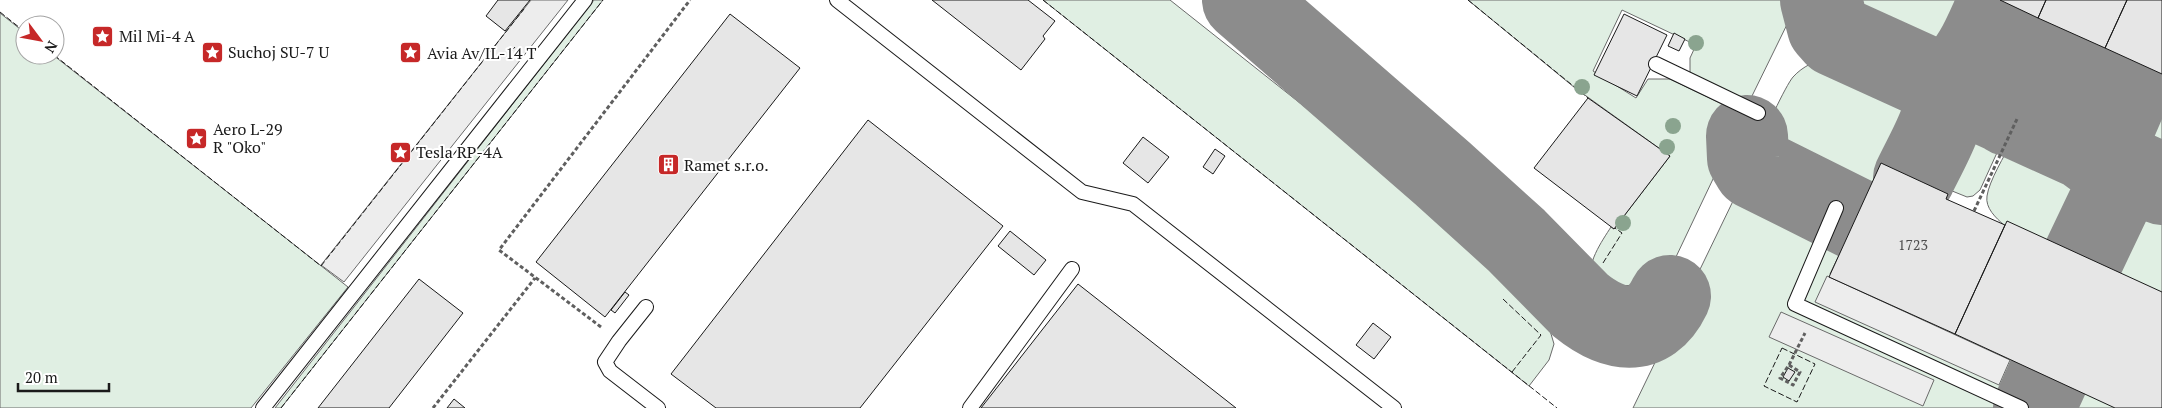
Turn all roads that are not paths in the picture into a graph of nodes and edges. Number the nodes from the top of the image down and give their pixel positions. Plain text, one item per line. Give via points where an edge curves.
1 (586, 0) edge
2 (837, 0) edge
3 (1656, 64) dead end
4 (1758, 113) dead end
5 (1836, 208) dead end
6 (1072, 269) dead end
7 (646, 307) dead end
8 (1386, 406) edge
9 (263, 408) edge
10 (658, 408) edge
11 (970, 408) edge
12 (2021, 408) edge

1 - 9 lane
2 - 8 lane via 1082,192 1133,204
3 - 4 lane
5 - 12 lane via 1795,304
6 - 11 lane
7 - 10 lane via 605,362 608,369

